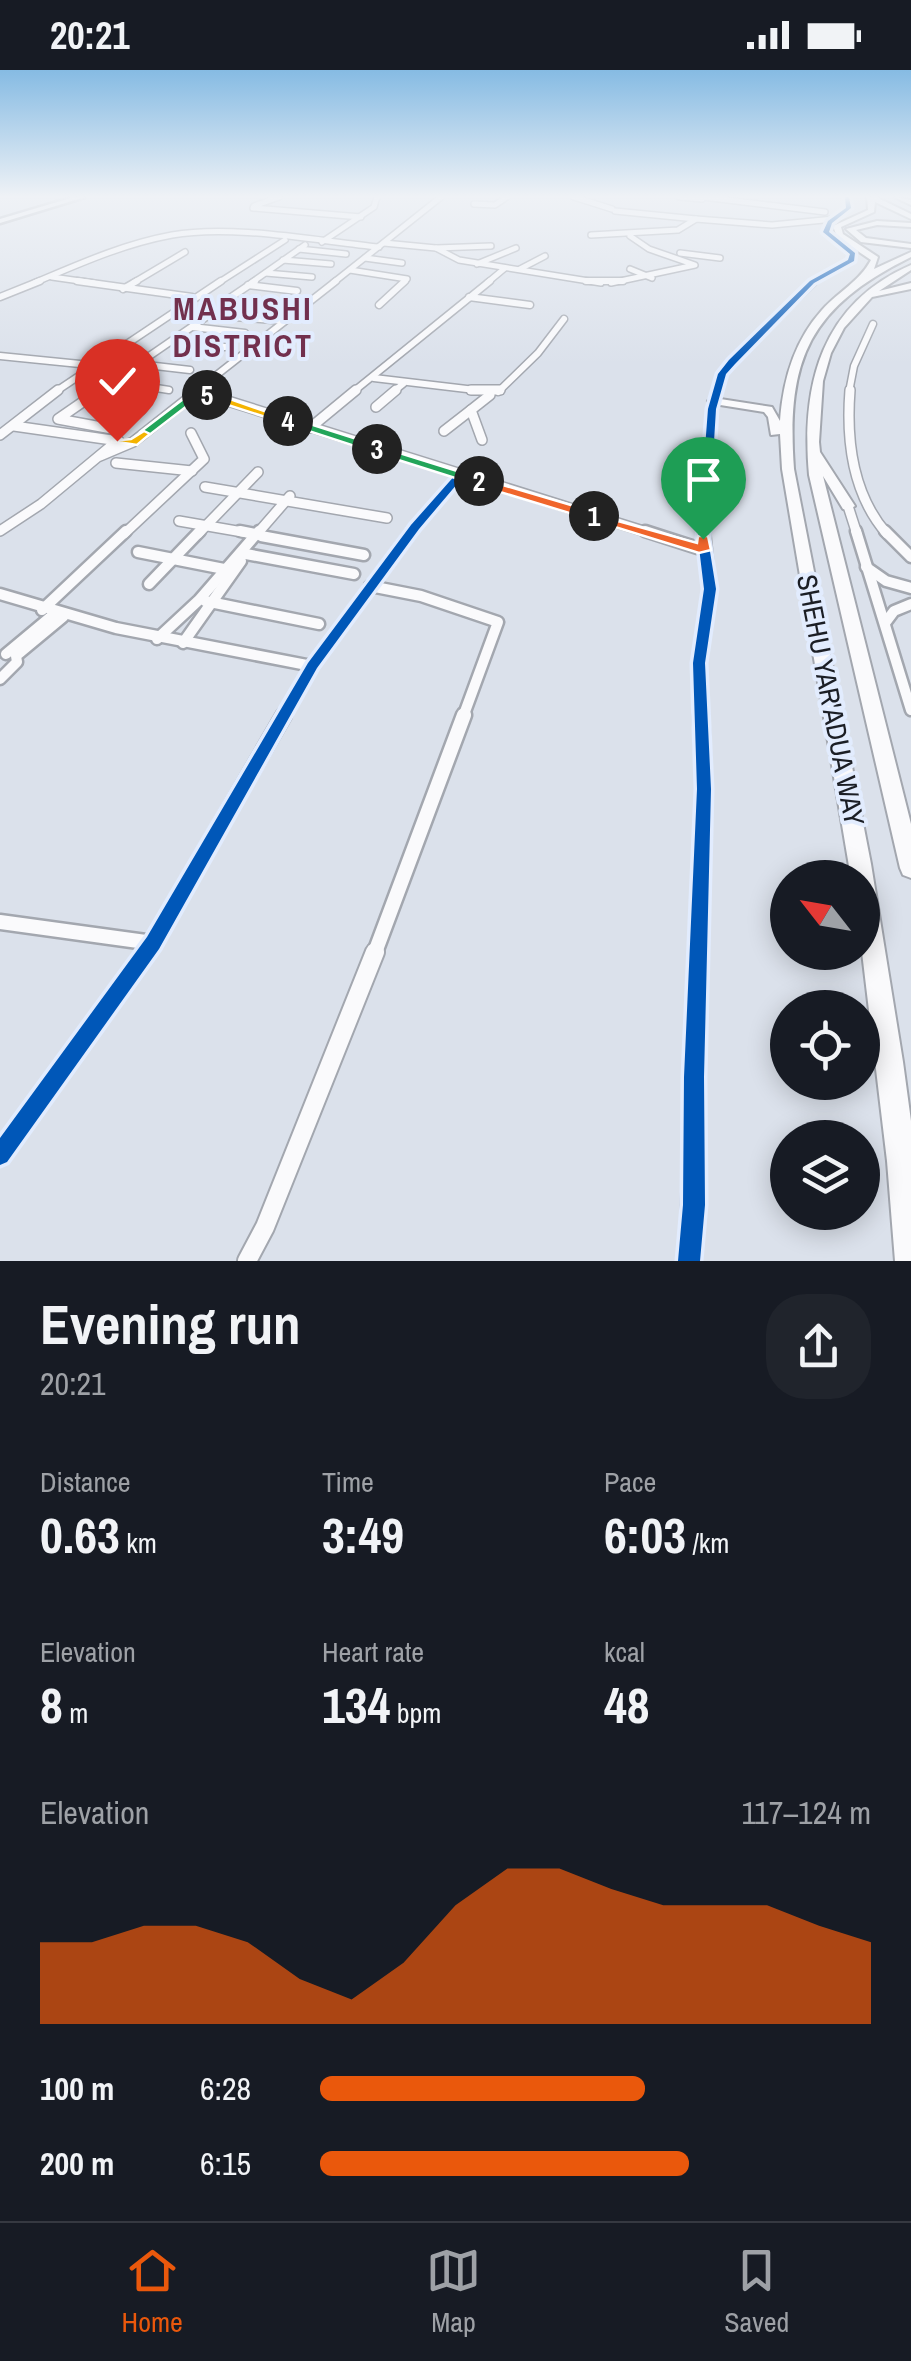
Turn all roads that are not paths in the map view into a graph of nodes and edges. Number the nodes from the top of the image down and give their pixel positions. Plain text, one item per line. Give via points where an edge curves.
1 (107, 253) edge
2 (184, 253) edge
3 (264, 253) edge
4 (294, 253) edge
5 (337, 253) edge
6 (372, 253) edge
7 (443, 253) edge
8 (505, 253) edge
9 (659, 253) edge
10 (686, 253) edge
11 (849, 253) edge
12 (866, 253) edge
13 (346, 254) dead end
14 (911, 254) edge
15 (544, 256) dead end
16 (364, 258) junction
17 (283, 260) junction
18 (402, 263) dead end
19 (331, 264) dead end
20 (477, 264) junction
21 (695, 266) junction
22 (911, 266) edge
23 (504, 268) junction
24 (630, 269) dead end
25 (350, 270) junction
26 (520, 270) junction
27 (266, 272) junction
28 (48, 276) junction
29 (867, 276) junction
30 (312, 277) dead end
31 (652, 278) junction
32 (248, 285) junction
33 (911, 286) edge
34 (123, 289) junction
35 (297, 291) dead end
36 (192, 296) junction
37 (0, 297) edge
38 (469, 297) junction
39 (227, 300) junction
40 (859, 301) junction
41 (379, 305) dead end
42 (530, 306) dead end
43 (216, 308) dead end
44 (300, 308) junction
45 (564, 318) dead end
46 (285, 321) junction
47 (873, 324) dead end
48 (192, 327) junction
49 (245, 333) dead end
50 (173, 340) junction
51 (225, 347) dead end
52 (0, 356) edge
53 (138, 364) junction
54 (794, 364) junction
55 (90, 365) junction
56 (190, 370) dead end
57 (374, 378) junction
58 (112, 381) junction
59 (403, 384) junction
60 (170, 390) dead end
61 (198, 392) junction
62 (490, 395) junction
63 (715, 400) junction
64 (84, 401) junction
65 (376, 407) dead end
66 (141, 410) dead end
67 (471, 410) junction
68 (14, 426) junction
69 (310, 428) junction
70 (112, 429) dead end
71 (444, 431) dead end
72 (191, 433) dead end
73 (0, 436) edge
74 (482, 440) dead end
75 (117, 441) junction
76 (133, 442) junction
77 (811, 447) junction
78 (786, 453) junction
79 (100, 456) junction
80 (116, 463) dead end
81 (192, 471) junction
82 (258, 472) dead end
83 (460, 476) junction
84 (298, 486) dead end
85 (205, 487) dead end
86 (238, 492) junction
87 (288, 499) junction
88 (848, 506) joint
89 (387, 518) dead end
90 (179, 520) dead end
91 (206, 526) junction
92 (0, 531) edge
93 (258, 535) junction
94 (704, 550) junction
95 (138, 552) dead end
96 (246, 554) junction
97 (364, 555) dead end
98 (911, 557) edge
99 (173, 559) junction
100 (864, 565) junction
101 (224, 569) junction
102 (354, 574) dead end
103 (149, 584) dead end
104 (370, 586) junction
105 (911, 588) edge
106 (0, 594) edge
107 (204, 601) junction
108 (911, 604) edge
109 (53, 614) junction
110 (318, 624) dead end
111 (885, 624) junction
112 (157, 639) junction
113 (183, 643) junction
114 (7, 654) edge
115 (312, 666) junction
116 (0, 680) edge
117 (911, 710) edge
118 (911, 868) edge
119 (0, 922) edge
120 (153, 944) junction
121 (0, 1155) edge
122 (247, 1261) edge
123 (689, 1261) edge
124 (911, 1261) edge

1 - 28 street
2 - 34 street
3 - 36 street
4 - 17 street
5 - 13 street
6 - 16 street
7 - 20 street
8 - 20 street
9 - 21 street
10 - 21 street via 721,256
11 - 63 street via 850,261 798,293 724,372
12 - 29 highway via 875,259
14 - 29 highway, SHEHU YAR'ADUA WAY
15 - 26 street
16 - 18 street
16 - 25 street
17 - 19 street
17 - 27 street
20 - 23 street
21 - 31 street
22 - 40 highway, SHEHU YAR'ADUA WAY
23 - 26 street
23 - 38 street
24 - 31 street
25 - 41 street via 406,279
25 - 44 street
26 - 31 street via 607,284
27 - 30 street
27 - 32 street
28 - 34 street
28 - 37 street
29 - 54 highway, SHEHU YAR'ADUA WAY via 817,319
32 - 35 street
32 - 39 street
33 - 40 highway
34 - 36 street
36 - 55 street
38 - 42 street
38 - 57 street
39 - 43 street
39 - 44 street
40 - 77 highway, SHEHU YAR'ADUA WAY via 821,359
44 - 46 street
45 - 62 street via 504,390
46 - 48 street via 217,314
46 - 61 street
47 - 98 street via 849,380 850,431 867,507
48 - 49 street
48 - 50 street
50 - 51 street
50 - 53 street
52 - 55 street
53 - 56 street
53 - 58 street
54 - 63 highway via 782,375 773,401
54 - 78 highway, SHEHU YAR'ADUA WAY
55 - 68 street
57 - 59 street
57 - 69 street
58 - 60 street
58 - 64 street
59 - 62 street
59 - 65 street
61 - 69 street
61 - 76 street
62 - 67 street
63 - 78 highway via 768,409
63 - 94 street
64 - 66 street
64 - 70 street via 58,421
67 - 71 street
67 - 74 street
68 - 73 street
68 - 75 street
69 - 83 street
72 - 81 street via 204,454
75 - 76 street
75 - 79 street
76 - 79 street
77 - 88 highway
77 - 118 highway, SHEHU YAR'ADUA WAY
78 - 124 highway, SHEHU YAR'ADUA WAY via 880,975
79 - 92 street
80 - 81 street
81 - 109 street
82 - 86 street
83 - 94 street
83 - 104 street
84 - 87 street
85 - 86 street
86 - 87 street
86 - 91 street
87 - 89 street
87 - 93 street
88 - 100 street
90 - 91 street
91 - 93 street
91 - 99 street
93 - 96 street
93 - 97 street
93 - 101 street
94 - 123 street via 710,589 699,663 704,788
95 - 99 street
96 - 102 street
96 - 107 street
99 - 101 street
99 - 103 street
100 - 105 street via 877,577
100 - 111 street
101 - 107 street
104 - 115 street
104 - 122 street via 498,622 398,894
106 - 109 street
107 - 110 street
107 - 112 street
107 - 113 street
108 - 111 street
109 - 112 street
109 - 114 street
111 - 117 street
112 - 113 street
113 - 115 street
114 - 116 street via 17,662
115 - 120 street
119 - 120 street
120 - 121 street

